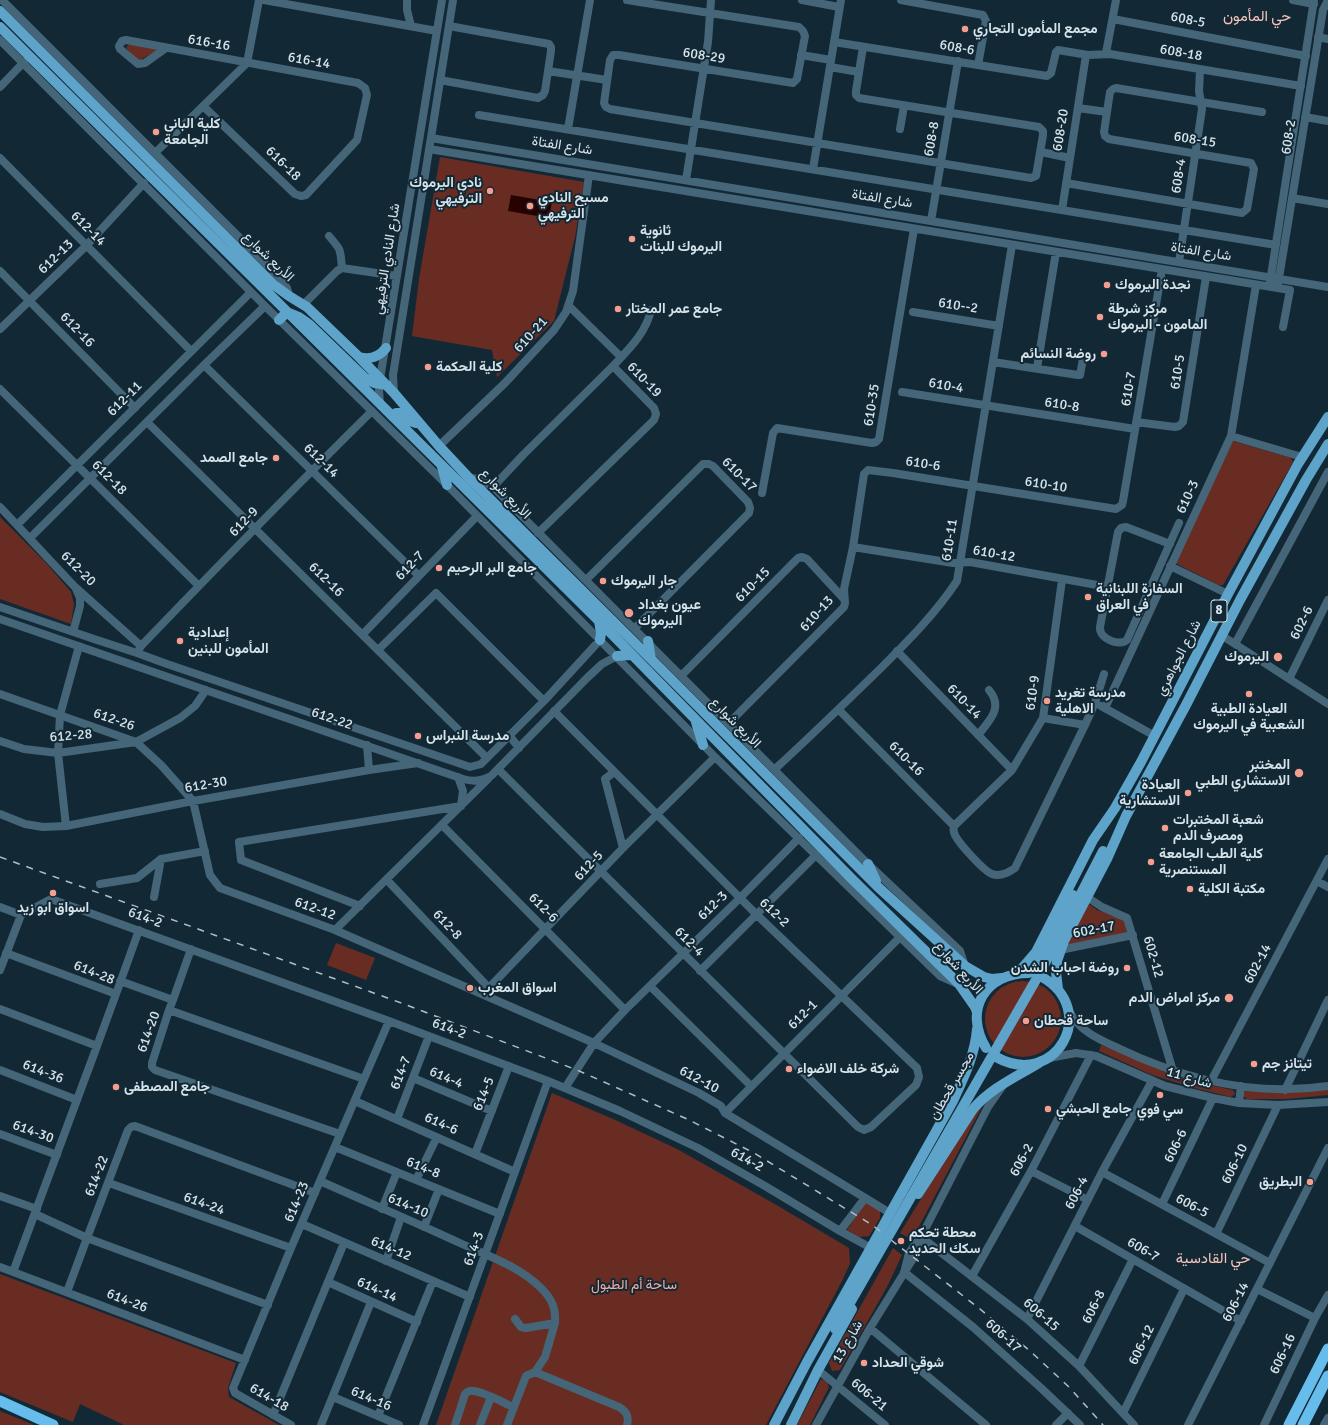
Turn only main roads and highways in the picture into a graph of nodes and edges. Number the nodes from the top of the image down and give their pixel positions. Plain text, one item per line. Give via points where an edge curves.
1 (0, 11) edge
2 (0, 27) edge
3 (112, 122) junction
4 (103, 131) junction
5 (287, 312) junction
6 (279, 320) road end
7 (386, 348) road end
8 (359, 357) junction
9 (368, 374) junction
10 (393, 417) junction
11 (1328, 417) edge
12 (420, 423) junction
13 (1328, 444) edge
14 (442, 467) junction
15 (447, 485) road end
16 (599, 621) junction
17 (600, 640) road end
18 (648, 641) road end
19 (630, 655) junction
20 (617, 656) road end
21 (651, 659) junction
22 (677, 678) junction
23 (662, 686) junction
24 (683, 691) junction
25 (674, 698) junction
26 (696, 722) junction
27 (703, 745) road end
28 (1115, 808) junction
29 (1126, 816) junction
30 (1100, 850) junction
31 (868, 864) road end
32 (851, 878) junction
33 (878, 886) junction
34 (854, 892) road end
35 (1018, 973) junction
36 (1029, 973) dead end
37 (1042, 977) dead end
38 (1002, 978) junction
39 (1058, 989) junction
40 (977, 1012) junction
41 (977, 1029) junction
42 (986, 1048) dead end
43 (996, 1057) dead end
44 (1039, 1063) junction
45 (834, 1328) junction
46 (1328, 1349) edge
47 (802, 1372) junction
48 (816, 1374) junction
49 (1328, 1376) edge
50 (0, 1401) edge
51 (53, 1425) edge
52 (774, 1425) edge
53 (791, 1425) edge
54 (1289, 1425) edge
55 (1303, 1425) edge

1 - 3 main road, الأربع شوارع
2 - 4 main road, الأربع شوارع
3 - 4 main road
3 - 8 main road, الأربع شوارع via 274,285 304,304
4 - 5 main road, الأربع شوارع via 238,271
5 - 6 main road
5 - 9 main road via 309,324
5 - 10 main road, الأربع شوارع
7 - 8 main road via 376,356
8 - 9 main road, الأربع شوارع
9 - 12 main road, الأربع شوارع via 386,385
10 - 12 main road via 400,413 410,421
10 - 14 main road, الأربع شوارع
11 - 28 main road, شارع الجواهري / 8 via 1302,457
12 - 21 main road, الأربع شوارع via 469,478
13 - 29 main road, شارع الجواهري / 8 via 1240,600
14 - 15 main road
14 - 16 main road, الأربع شوارع
16 - 17 main road
16 - 19 main road, الأربع شوارع
18 - 21 main road
19 - 20 main road
19 - 23 main road, الأربع شوارع
21 - 22 main road, الأربع شوارع
22 - 23 main road via 669,686
22 - 24 main road, الأربع شوارع
23 - 25 main road, الأربع شوارع
24 - 25 main road via 677,692
24 - 33 main road, الأربع شوارع via 748,749
25 - 26 main road, الأربع شوارع
26 - 27 main road
26 - 32 main road, الأربع شوارع
28 - 30 main road, مجسر قحطان
28 - 35 main road, 8 via 1093,840 1036,952
29 - 30 main road, مجسر قحطان
29 - 39 main road, 8 via 1060,950 1056,972
30 - 45 main road, مجسر قحطان, bridge via 1026,986 916,1175
31 - 33 main road
32 - 34 main road
32 - 40 main road, الأربع شوارع via 959,984
33 - 38 main road, الأربع شوارع via 965,966 984,977
35 - 36 main road
35 - 38 main road
37 - 39 main road
38 - 40 main road via 985,992
39 - 44 main road via 1069,1010 1066,1037 1059,1049
40 - 41 main road
41 - 42 main road
41 - 47 main road via 968,1070 953,1101
43 - 44 main road via 1006,1063 1017,1065
44 - 48 main road via 985,1096 973,1109 922,1187
45 - 47 main road, مجسر قحطان
45 - 48 main road, مجسر قحطان
46 - 54 highway
47 - 52 main road
48 - 53 main road
49 - 55 highway
50 - 51 highway

